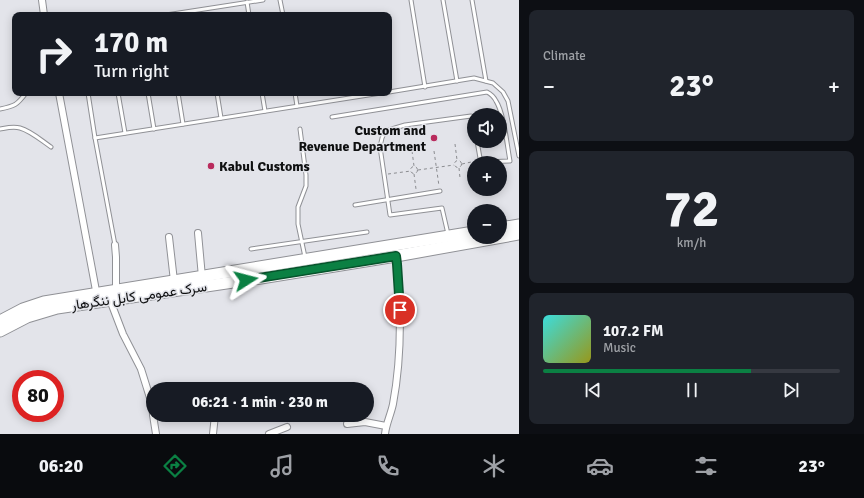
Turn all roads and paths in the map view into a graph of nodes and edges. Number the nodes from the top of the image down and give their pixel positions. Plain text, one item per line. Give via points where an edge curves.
1 (42, 0) edge
2 (263, 0) edge
3 (280, 0) edge
4 (411, 0) edge
5 (443, 0) edge
6 (472, 0) edge
7 (247, 2) junction
8 (204, 9) junction
9 (44, 12) edge
10 (185, 12) edge
11 (204, 12) edge
12 (249, 12) edge
13 (282, 12) edge
14 (457, 81) junction
15 (486, 81) junction
16 (425, 87) junction
17 (392, 92) edge
18 (24, 96) edge
19 (60, 96) edge
20 (88, 96) edge
21 (119, 96) edge
22 (148, 96) edge
23 (178, 96) edge
24 (217, 96) edge
25 (262, 96) edge
26 (295, 96) edge
27 (361, 96) edge
28 (297, 106) junction
29 (0, 109) edge
30 (265, 111) junction
31 (332, 117) dead end
32 (467, 117) edge
33 (221, 118) junction
34 (183, 124) junction
35 (0, 129) edge
36 (154, 129) junction
37 (300, 129) dead end
38 (125, 133) junction
39 (95, 138) junction
40 (455, 144) dead end
41 (51, 147) dead end
42 (412, 151) dead end
43 (434, 151) dead end
44 (519, 156) edge
45 (457, 160) junction
46 (507, 161) edge
47 (467, 163) edge
48 (461, 164) junction
49 (454, 165) junction
50 (414, 167) junction
51 (436, 167) junction
52 (459, 167) junction
53 (418, 170) junction
54 (411, 171) junction
55 (414, 174) junction
56 (384, 175) junction
57 (460, 178) dead end
58 (416, 189) dead end
59 (440, 191) joint
60 (388, 200) junction
61 (356, 205) dead end
62 (519, 225) edge
63 (507, 227) edge
64 (367, 232) dead end
65 (198, 233) dead end
66 (467, 233) edge
67 (519, 234) edge
68 (448, 236) junction
69 (169, 237) dead end
70 (302, 242) junction
71 (115, 245) joint
72 (250, 249) dead end
73 (396, 256) junction
74 (306, 264) junction
75 (202, 276) junction
76 (174, 281) junction
77 (113, 295) junction
78 (97, 297) junction
79 (0, 321) edge
80 (0, 331) edge
81 (146, 385) edge
82 (154, 422) edge
83 (214, 422) edge
84 (347, 424) dead end
85 (386, 426) junction
86 (287, 427) dead end
87 (156, 434) edge
88 (213, 434) edge
89 (269, 434) edge
90 (385, 434) edge

1 - 9 street
2 - 7 lane
3 - 13 lane
4 - 16 lane
5 - 14 lane
6 - 15 lane
7 - 8 lane
7 - 12 lane
8 - 10 lane
8 - 11 lane
14 - 15 lane via 474,78
14 - 16 lane
15 - 44 lane via 494,83 508,101
16 - 17 lane
18 - 29 lane via 13,107
19 - 78 street
20 - 39 lane
21 - 38 lane
22 - 36 lane
23 - 34 lane
24 - 33 lane
25 - 30 lane
26 - 28 lane
27 - 28 lane
28 - 30 lane
30 - 33 lane
31 - 46 lane via 487,92 497,101 502,114 510,161
32 - 56 lane via 405,125 385,131 380,147
33 - 34 lane
34 - 36 lane
35 - 41 lane via 20,128
36 - 38 lane
37 - 70 lane via 306,175 306,186 298,207
38 - 39 lane
39 - 71 lane
40 - 45 path
42 - 50 path
43 - 51 path
45 - 48 path
45 - 49 path
47 - 48 path
48 - 52 path
49 - 51 path
49 - 52 path
50 - 53 path
50 - 54 path
51 - 53 path
51 - 59 path
52 - 57 path
53 - 55 path
54 - 55 path
54 - 56 path
55 - 58 path
56 - 60 lane
59 - 60 lane
60 - 61 lane
60 - 68 lane via 390,215 442,208
62 - 63 highway
64 - 70 lane
65 - 75 street
66 - 68 highway, سرک عمومی کابل ننگرهار
67 - 73 highway, سرک عمومی کابل ننگرهار
68 - 74 highway, سرک عمومی کابل ننگرهار
69 - 76 street
70 - 72 lane
70 - 74 lane
71 - 77 street
73 - 74 highway, سرک عمومی کابل ننگرهار
73 - 85 street via 400,310 399,363
74 - 75 highway, سرک عمومی کابل ننگرهار
74 - 77 highway, سرک عمومی کابل ننگرهار via 261,278
75 - 76 highway, سرک عمومی کابل ننگرهار
76 - 77 highway, سرک عمومی کابل ننگرهار
77 - 78 highway, سرک عمومی کابل ننگرهار
77 - 81 street via 123,334 141,369
78 - 79 highway, سرک عمومی کابل ننگرهار via 44,302
78 - 80 highway, سرک عمومی کابل ننگرهار via 27,317
82 - 87 street
83 - 88 street
84 - 85 street via 365,422
85 - 90 street
86 - 89 street

